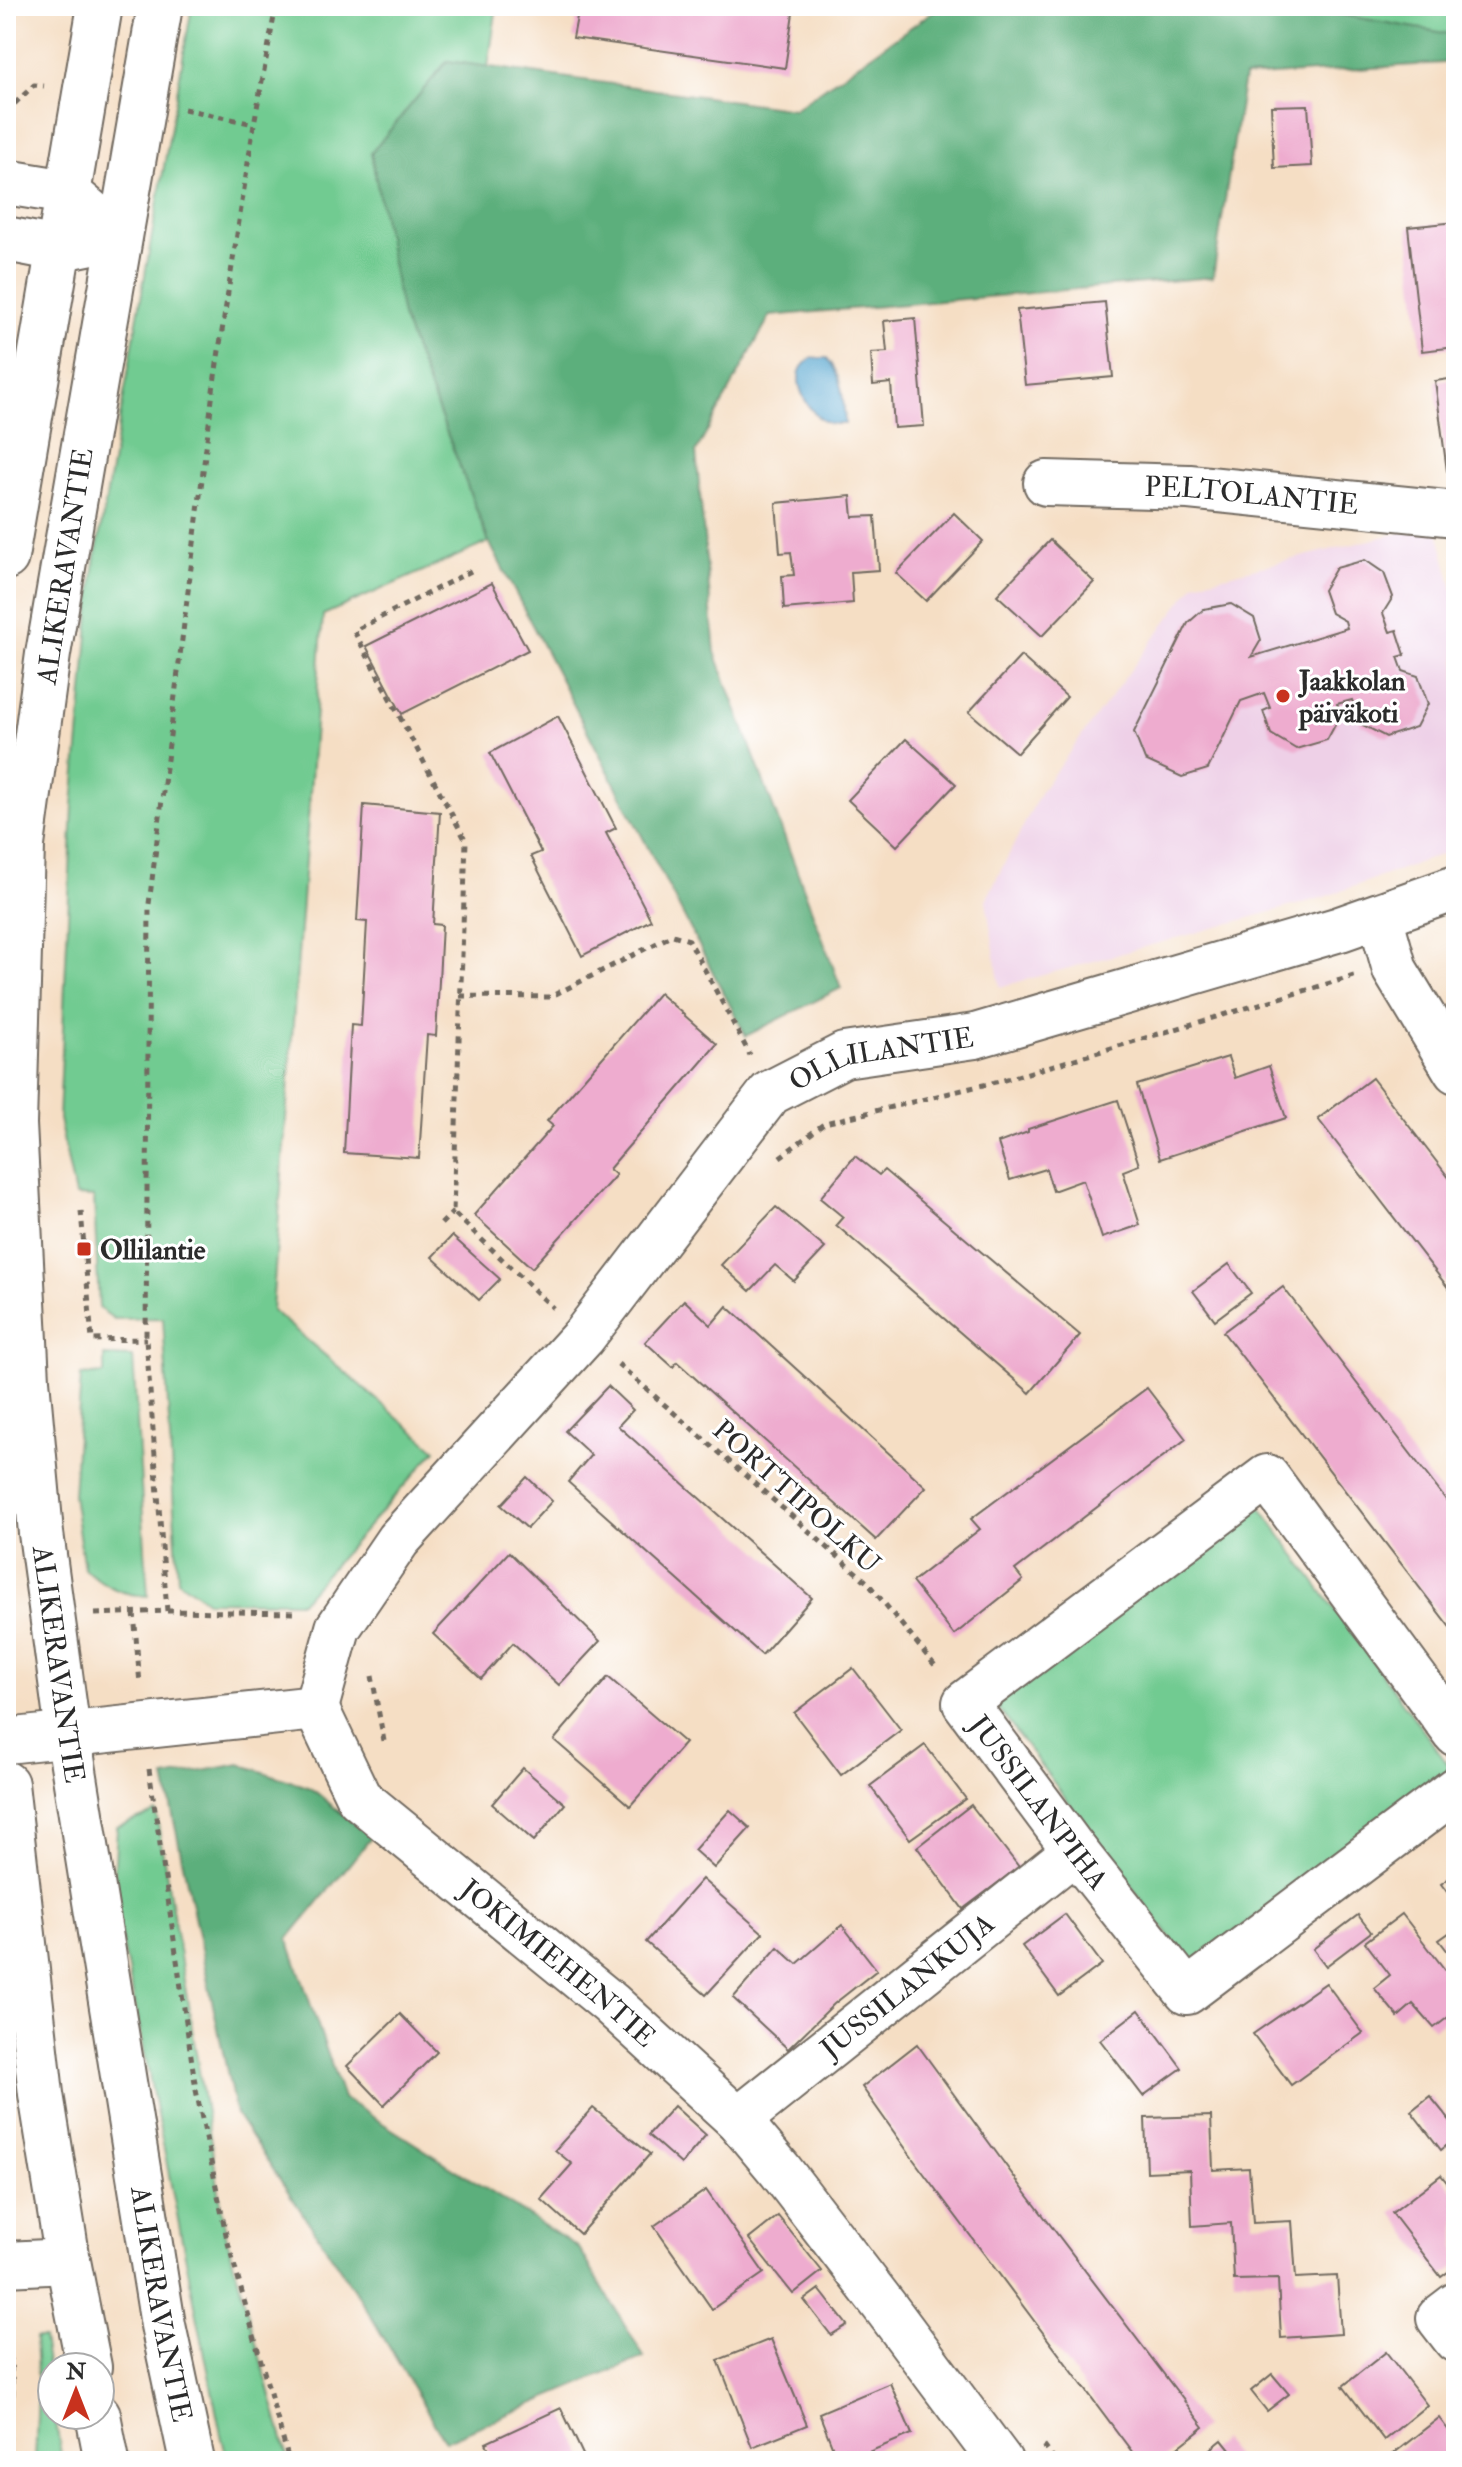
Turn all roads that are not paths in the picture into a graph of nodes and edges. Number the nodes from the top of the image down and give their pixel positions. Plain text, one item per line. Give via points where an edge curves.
1 (100, 6) edge
2 (160, 6) edge
3 (6, 182) edge
4 (67, 192) junction
5 (119, 236) junction
6 (6, 239) edge
7 (58, 249) junction
8 (1046, 483) dead end
9 (1456, 514) edge
10 (6, 557) edge
11 (1456, 888) edge
12 (1380, 916) junction
13 (1451, 1051) edge
14 (316, 1708) junction
15 (68, 1733) junction
16 (1456, 1734) edge
17 (6, 1741) edge
18 (6, 1784) edge
19 (1456, 1789) edge
20 (1075, 1851) junction
21 (738, 2120) junction
22 (68, 2261) junction
23 (6, 2264) edge
24 (1456, 2305) edge
25 (1456, 2340) edge
26 (86, 2351) edge
27 (101, 2431) edge
28 (982, 2456) edge
29 (107, 2461) edge
30 (192, 2461) edge

1 - 4 street, ALIKERAVANTIE
2 - 5 street, ALIKERAVANTIE
3 - 4 street
4 - 5 street
4 - 7 street, ALIKERAVANTIE
5 - 7 street
5 - 15 street, ALIKERAVANTIE via 48,654 22,861 14,1124 24,1320 41,1533
6 - 7 street
7 - 10 street, ALIKERAVANTIE
8 - 9 street, PELTOLANTIE via 1189,487
11 - 12 street, OLLILANTIE
12 - 13 street via 1395,970
12 - 14 street, OLLILANTIE via 975,1036 844,1055 770,1093 583,1337 398,1540 338,1628
14 - 15 street
14 - 21 street, JOKIMIEHENTIE via 359,1798 610,2003
15 - 17 street
15 - 30 street, ALIKERAVANTIE via 160,2310
16 - 20 street, JUSSILANPIHA via 1267,1477 965,1703
18 - 22 street via 41,2094
19 - 20 street, JUSSILANPIHA via 1187,1992
20 - 21 street, JUSSILANKUJA
21 - 28 street, JOKIMIEHENTIE via 886,2308
22 - 23 street
22 - 26 street
24 - 25 street via 1439,2318
27 - 29 street

